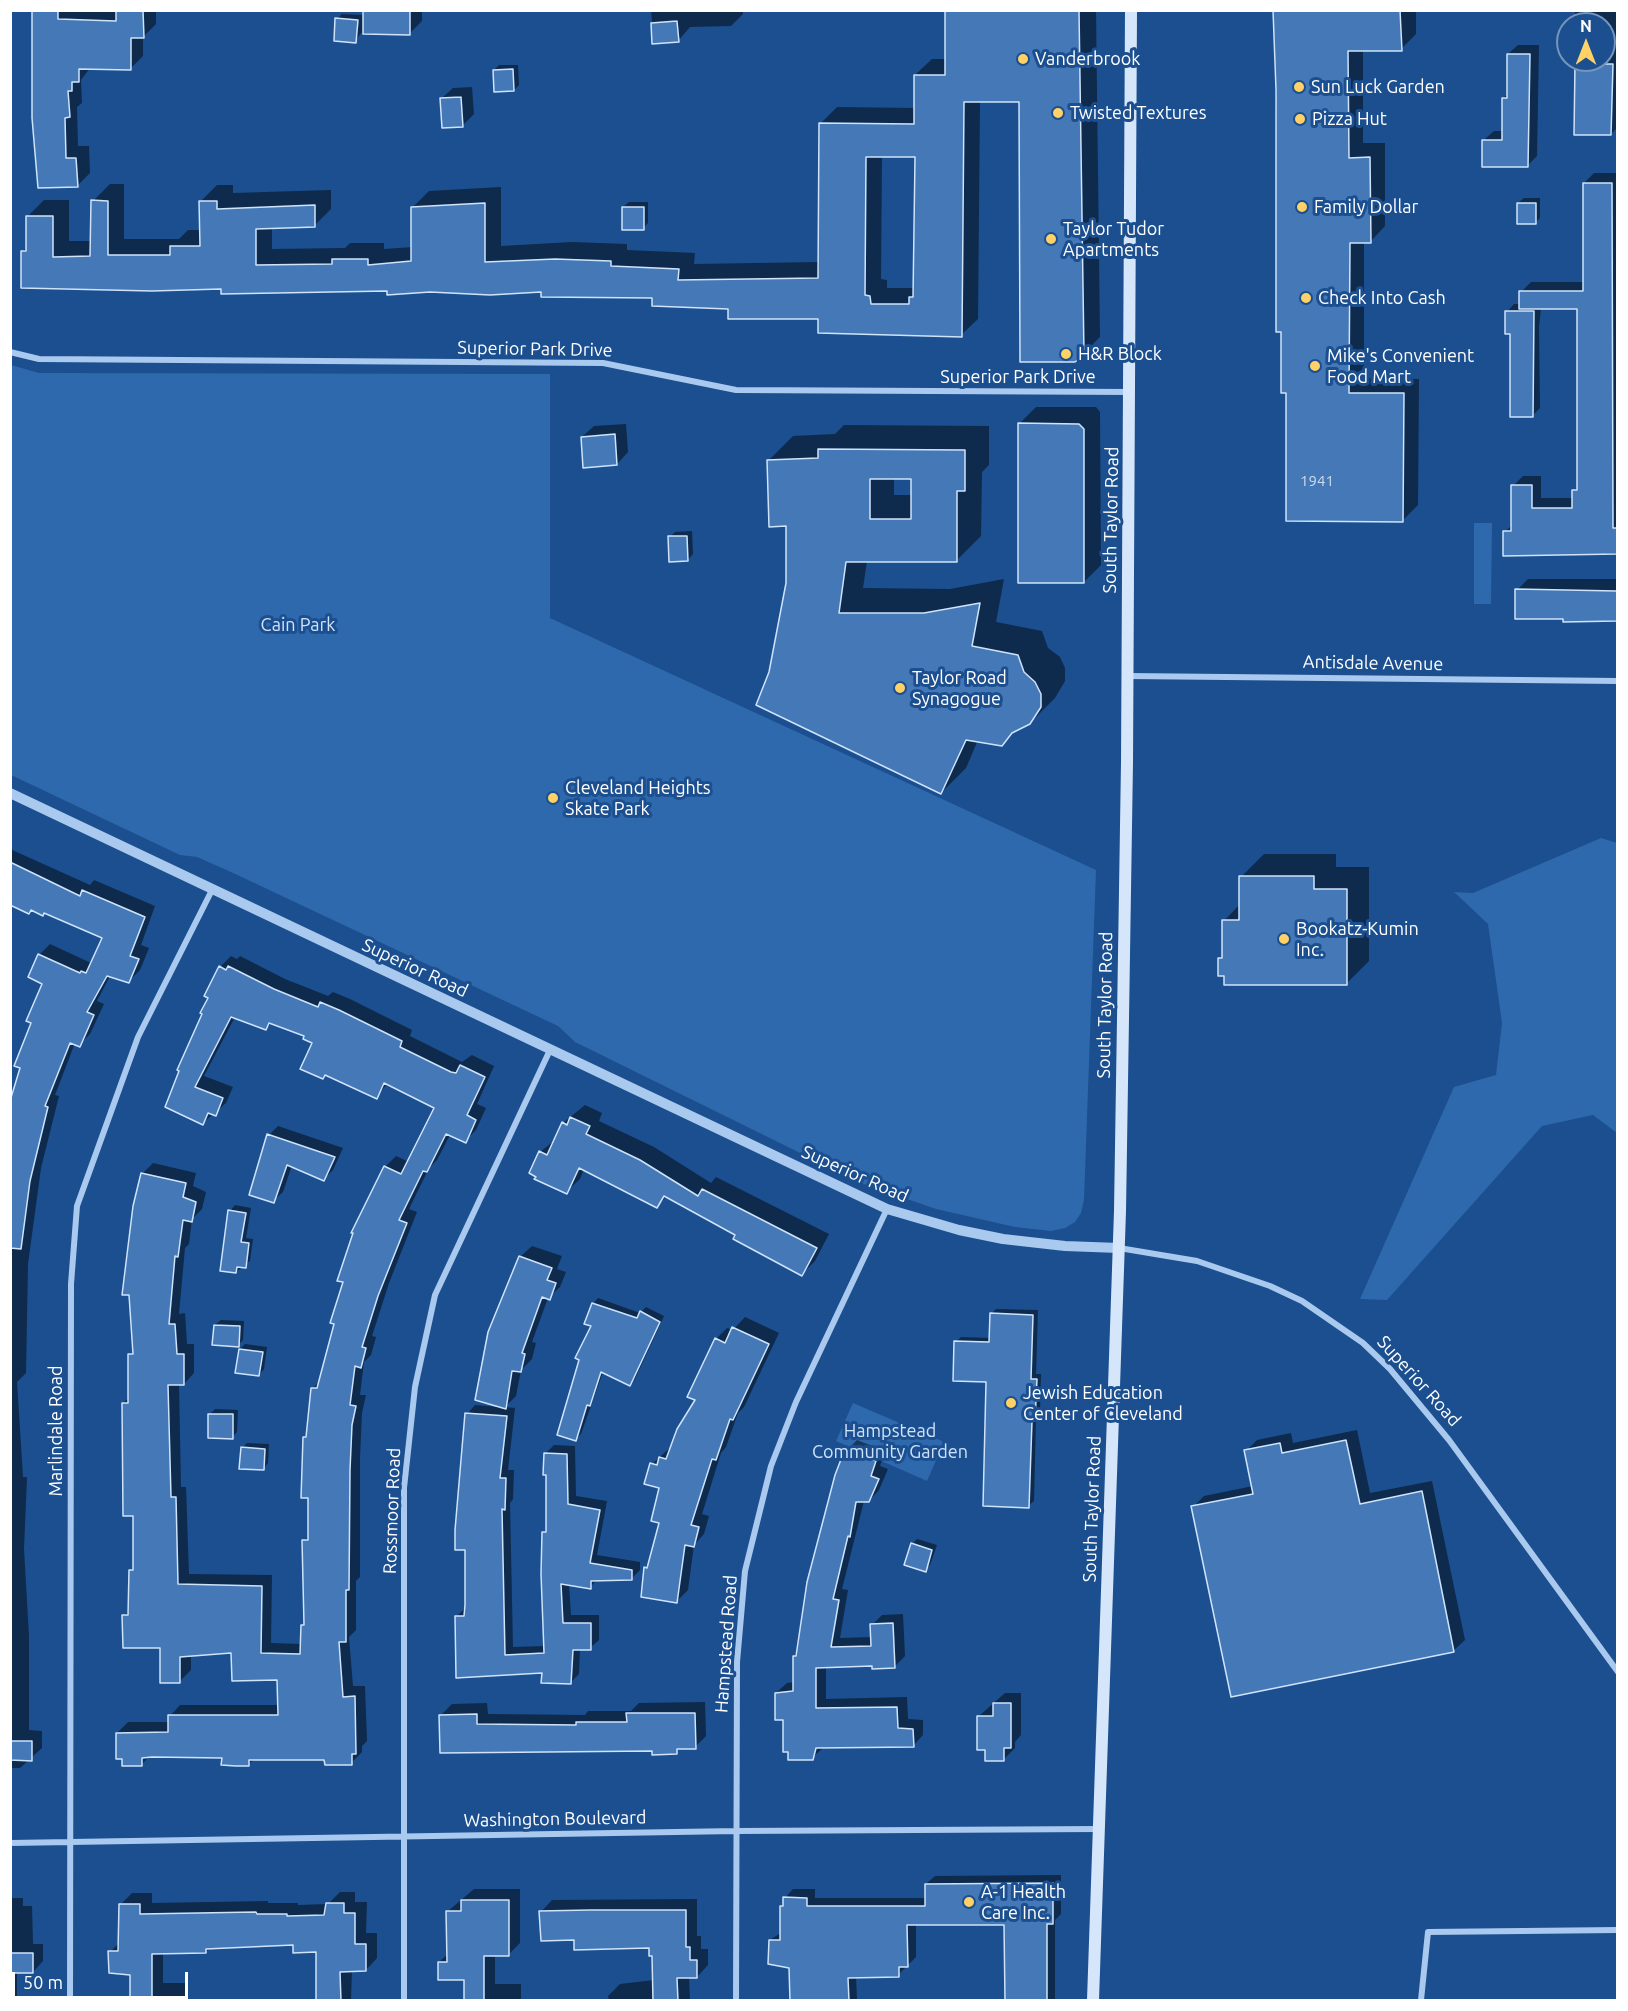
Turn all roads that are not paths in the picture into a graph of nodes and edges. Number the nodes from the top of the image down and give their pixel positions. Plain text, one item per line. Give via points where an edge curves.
1 (1131, 10) edge
2 (10, 352) edge
3 (1130, 392) junction
4 (1127, 676) junction
5 (1617, 681) edge
6 (10, 793) edge
7 (212, 890) junction
8 (550, 1050) junction
9 (887, 1209) junction
10 (1119, 1248) junction
11 (1617, 1672) edge
12 (1099, 1829) junction
13 (736, 1831) junction
14 (404, 1836) junction
15 (70, 1842) junction
16 (10, 1843) edge
17 (1617, 1930) edge
18 (70, 2001) edge
19 (404, 2001) edge
20 (736, 2001) edge
21 (1093, 2001) edge
22 (1421, 2001) edge

1 - 3 main road, South Taylor Road
2 - 3 street, Superior Park Drive via 39,359 603,363 694,383 748,390
3 - 4 main road, South Taylor Road
4 - 5 street, Antisdale Avenue
4 - 10 main road, South Taylor Road
6 - 7 street, Superior Road
7 - 8 street, Superior Road
7 - 15 street, Marlindale Road via 138,1037 77,1206 71,1284
8 - 9 street, Superior Road
8 - 14 street, Rossmoor Road via 435,1295 415,1387 404,1488
9 - 10 street, Superior Road via 1003,1239
9 - 13 street, Hampstead Road via 796,1402 771,1466 758,1514 739,1622
10 - 11 street, Superior Road via 1197,1261 1270,1286 1311,1306 1363,1343 1449,1440
10 - 12 main road, South Taylor Road
12 - 13 street, Washington Boulevard
12 - 21 main road, South Taylor Road
13 - 14 street, Washington Boulevard
13 - 20 street, Hampstead Road
14 - 15 street, Washington Boulevard
14 - 19 street, Rossmoor Road
15 - 16 street, Washington Boulevard
15 - 18 street, Marlindale Road
17 - 22 street via 1428,1932

